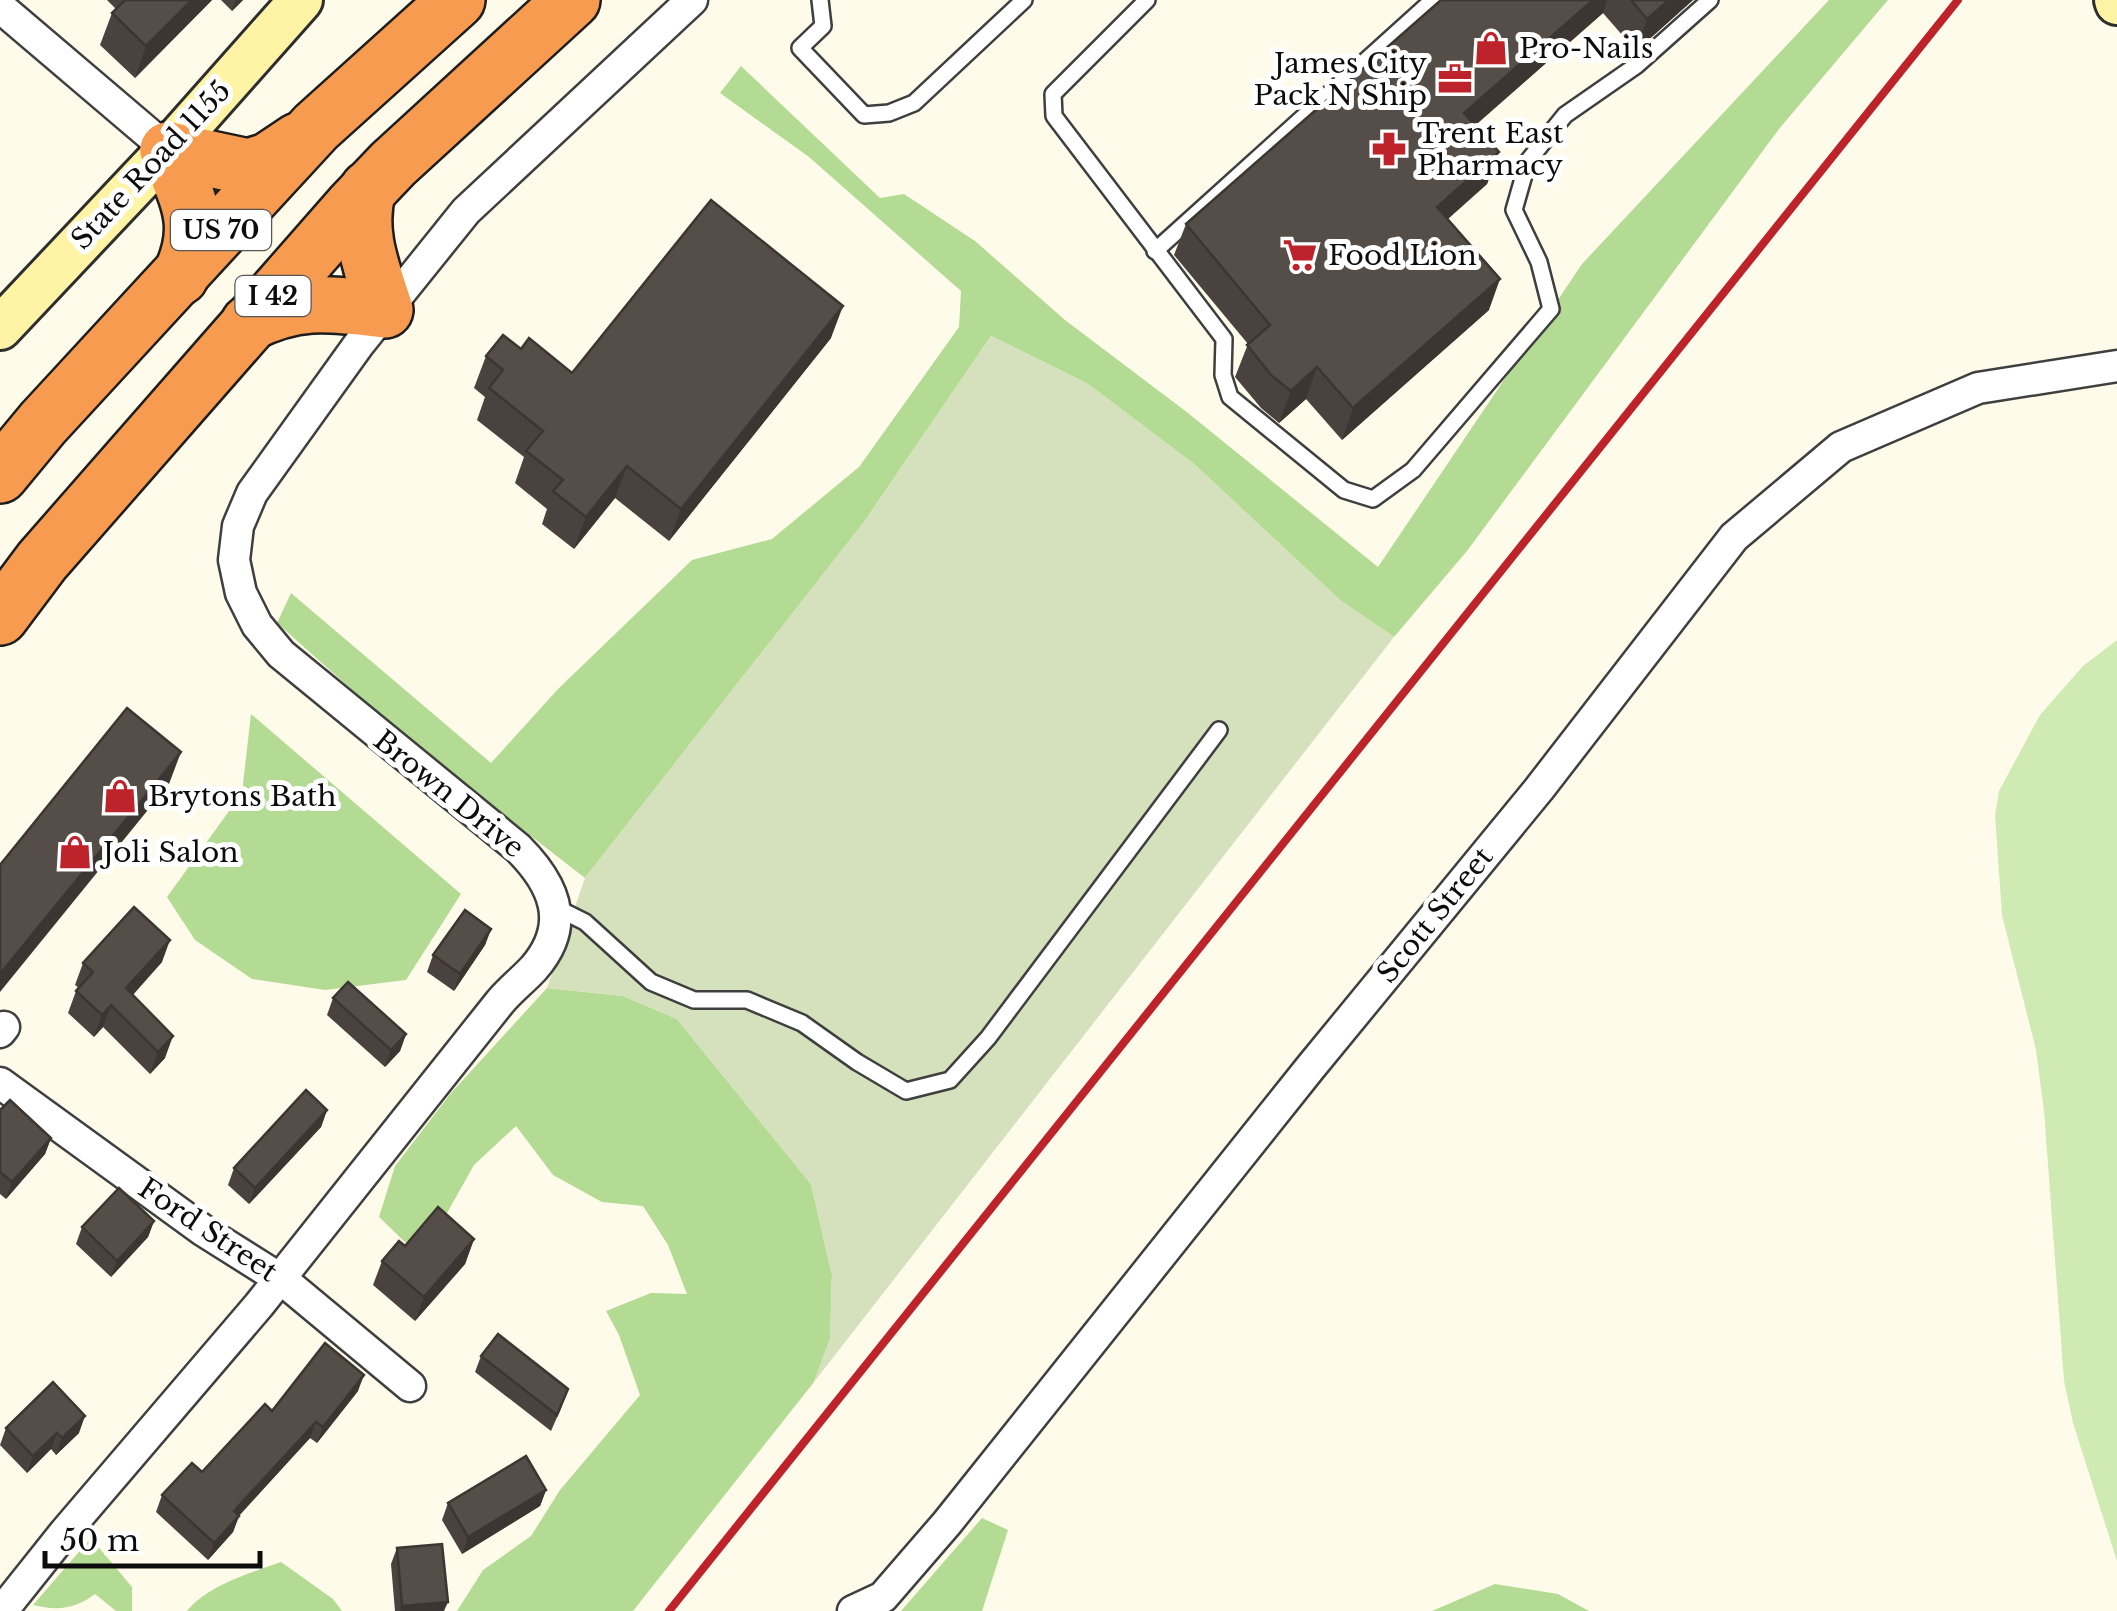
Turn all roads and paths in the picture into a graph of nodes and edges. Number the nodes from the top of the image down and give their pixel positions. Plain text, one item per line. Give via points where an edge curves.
1 (301, 0) edge
2 (457, 0) edge
3 (572, 0) edge
4 (692, 0) edge
5 (1024, 0) edge
6 (1146, 0) edge
7 (1433, 0) edge
8 (1710, 0) edge
9 (823, 2) edge
10 (0, 7) edge
11 (316, 127) junction
12 (168, 150) junction
13 (368, 190) junction
14 (1155, 250) junction
15 (180, 277) junction
16 (385, 310) junction
17 (249, 323) junction
18 (0, 328) edge
19 (2117, 366) edge
20 (0, 475) edge
21 (0, 617) edge
22 (1219, 730) dead end
23 (555, 907) junction
24 (0, 1083) edge
25 (278, 1278) junction
26 (410, 1386) dead end
27 (2, 1611) edge
28 (852, 1611) edge

1 - 12 street, State Road 1155
2 - 11 highway, US 70
3 - 13 highway, I 42
4 - 16 street, Brown Drive via 466,211
5 - 9 lane via 914,103 864,115 800,48 823,26
6 - 14 lane via 1053,94 1054,116
7 - 14 lane
8 - 14 lane via 1637,65 1565,115 1528,161 1514,210 1539,262 1551,308 1413,470 1372,499 1344,490 1230,398 1224,339
10 - 12 street
11 - 12 highway via 248,168
11 - 15 highway, US 70
12 - 15 highway via 194,227
12 - 18 street, State Road 1155
13 - 16 highway via 364,237
13 - 17 highway, I 42
15 - 20 highway, US 70
16 - 17 highway via 316,302
16 - 23 street, Brown Drive via 252,494 238,526 234,560 241,594 281,654 518,848 550,886
17 - 21 highway, I 42
19 - 28 street, Scott Street via 1978,388 1841,447 1734,538 946,1523 883,1597
22 - 23 lane via 950,1080 906,1091 802,1023 747,1000 694,1000 651,982 585,922
23 - 25 street via 548,946 535,966
24 - 25 street, Ford Street
25 - 26 street, Ford Street
25 - 27 street

